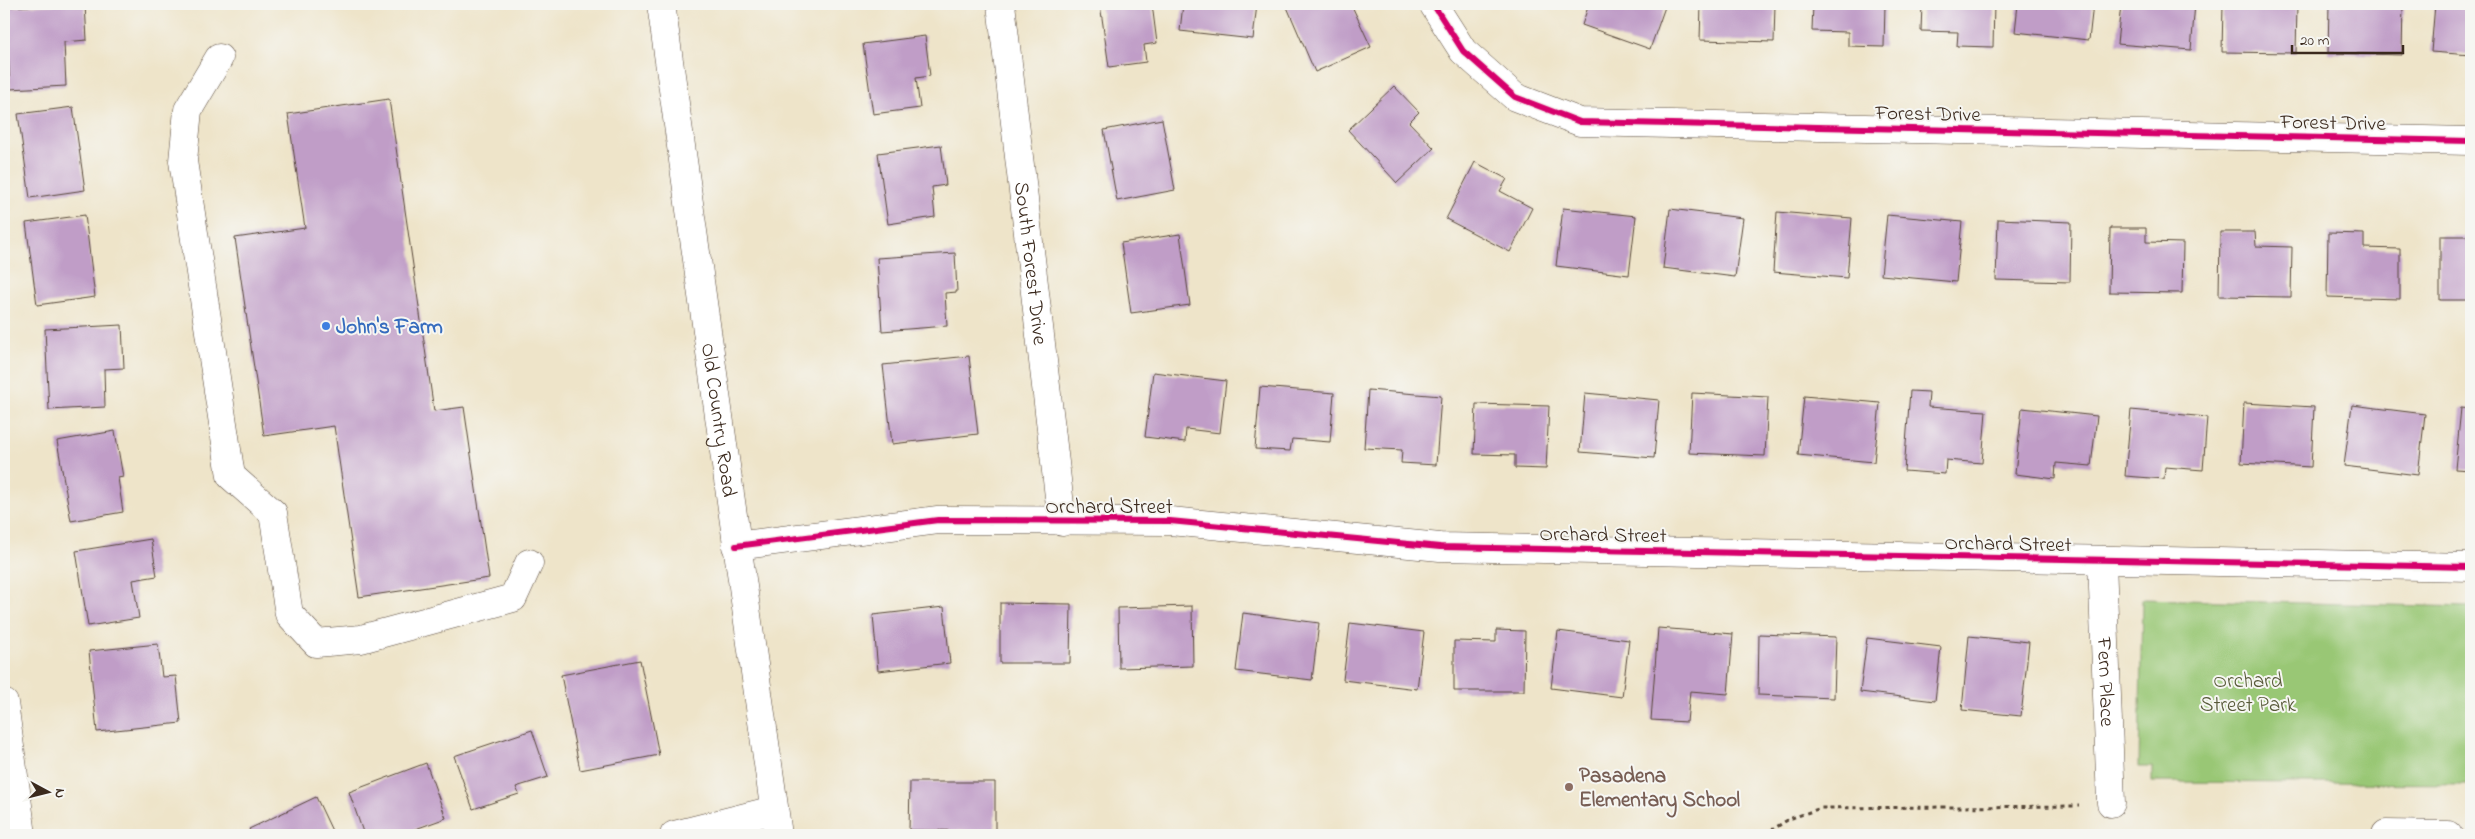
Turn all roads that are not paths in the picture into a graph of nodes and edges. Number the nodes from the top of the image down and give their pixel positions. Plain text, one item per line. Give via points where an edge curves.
1 (661, 4) edge
2 (1001, 4) edge
3 (1433, 4) edge
4 (219, 58) dead end
5 (2471, 141) edge
6 (1062, 522) junction
7 (736, 546) junction
8 (2102, 562) junction
9 (529, 563) dead end
10 (2471, 567) edge
11 (4, 703) edge
12 (2099, 805) road end
13 (776, 823) edge
14 (2386, 834) edge
15 (22, 835) edge
16 (674, 835) edge
17 (2448, 835) edge

1 - 7 street, Old Country Road
2 - 6 street, South Forest Drive
3 - 5 street, Forest Drive via 1463,51 1515,97 1580,122
4 - 9 street via 188,110 183,161 231,476 273,513 289,614 316,643 361,639 513,598
6 - 7 street, Orchard Street via 938,520
6 - 8 street, Orchard Street via 1170,521 1440,547
7 - 13 street, Old Country Road
8 - 10 street, Orchard Street
8 - 12 street, Fern Place
11 - 15 street
13 - 16 street
14 - 17 street

